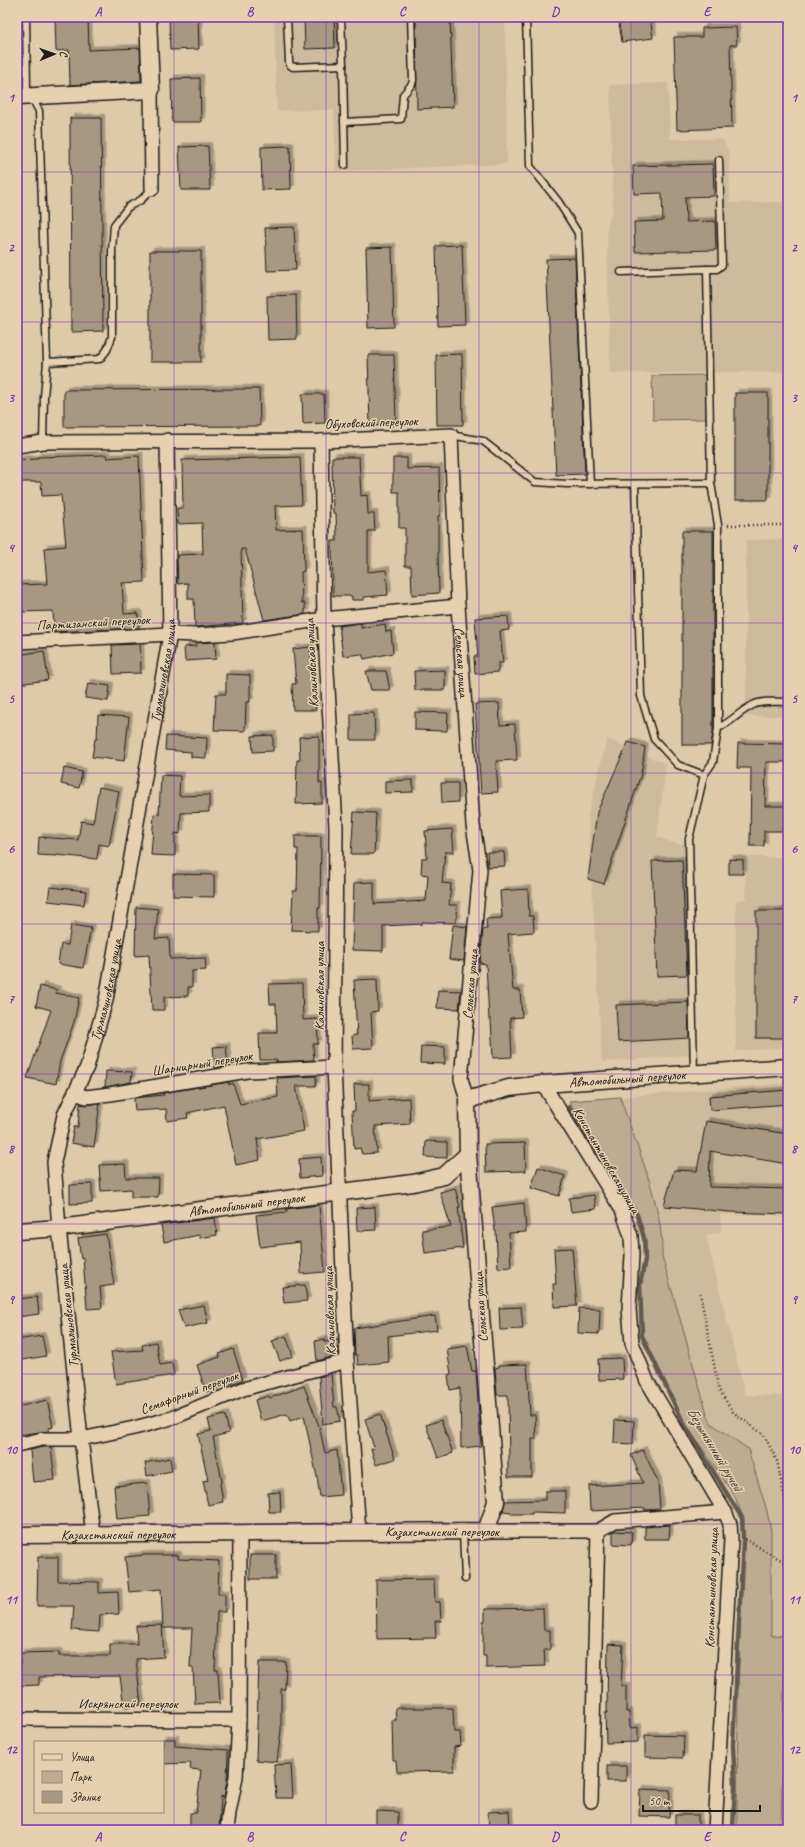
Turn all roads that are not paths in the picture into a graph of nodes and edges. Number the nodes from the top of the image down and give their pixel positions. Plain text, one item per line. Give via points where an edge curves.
1 (26, 17) edge
2 (148, 17) edge
3 (287, 17) edge
4 (341, 17) edge
5 (411, 17) edge
6 (526, 17) edge
7 (343, 64) junction
8 (151, 90) junction
9 (24, 97) edge
10 (344, 122) junction
11 (719, 160) dead end
12 (346, 165) dead end
13 (152, 189) joint
14 (707, 269) junction
15 (621, 272) dead end
16 (47, 362) junction
17 (451, 435) junction
18 (167, 440) junction
19 (321, 441) junction
20 (43, 442) junction
21 (17, 446) edge
22 (711, 483) junction
23 (590, 484) junction
24 (635, 484) junction
25 (458, 606) junction
26 (324, 619) junction
27 (170, 634) junction
28 (17, 642) edge
29 (788, 702) edge
30 (718, 728) junction
31 (704, 775) junction
32 (334, 1067) junction
33 (788, 1067) edge
34 (694, 1073) junction
35 (543, 1084) junction
36 (75, 1093) junction
37 (467, 1100) junction
38 (468, 1154) junction
39 (340, 1191) junction
40 (59, 1228) junction
41 (17, 1231) edge
42 (347, 1361) junction
43 (81, 1439) junction
44 (17, 1445) edge
45 (725, 1512) junction
46 (486, 1531) junction
47 (598, 1531) junction
48 (359, 1532) junction
49 (463, 1532) junction
50 (240, 1533) junction
51 (93, 1534) junction
52 (17, 1535) edge
53 (465, 1579) dead end
54 (17, 1719) edge
55 (239, 1720) junction
56 (591, 1801) dead end
57 (227, 1830) edge
58 (715, 1830) edge

1 - 9 lane via 28,89
2 - 8 street
3 - 7 lane via 290,65 293,67
4 - 7 lane
5 - 10 lane via 413,80 403,95 401,119
6 - 23 lane via 530,166 558,201 578,233
7 - 10 lane
8 - 9 street
8 - 13 street
9 - 16 lane via 39,111
10 - 12 lane
11 - 14 lane via 722,265 717,269
13 - 16 lane via 141,200 128,207 114,225 112,337 107,350 100,359
14 - 15 lane
14 - 22 lane
16 - 20 lane
17 - 19 street, Обуховский переулок
17 - 23 lane, Обуховский переулок via 483,441 535,482
17 - 25 street, Сельская улица
18 - 19 street, Обуховский переулок
18 - 20 street, Обуховский переулок
18 - 27 street, Турмалиновская улица
19 - 26 street, Калиновская улица
20 - 21 street, Обуховский переулок
22 - 24 lane, Обуховский переулок
22 - 30 lane via 718,525
23 - 24 lane, Обуховский переулок
24 - 31 lane via 641,696 654,739 678,765
25 - 26 street, Партизанский переулок
25 - 37 street, Сельская улица via 473,825 480,870 461,1079
26 - 27 street, Партизанский переулок via 232,633
26 - 32 street, Калиновская улица via 336,827
27 - 28 street, Партизанский переулок
27 - 36 street, Турмалиновская улица via 106,1000 87,1067
29 - 30 lane via 753,704 728,724
30 - 31 lane via 713,762
31 - 34 lane via 688,839
32 - 36 street, Шарнирный переулок via 247,1071 98,1096 86,1097
32 - 39 street, Калиновская улица
33 - 34 street, Автомобильный переулок
34 - 35 street, Автомобильный переулок
35 - 37 street, Автомобильный переулок via 510,1088
35 - 45 street, Константиновская улица via 622,1210 631,1236 629,1309 632,1343 647,1381
36 - 40 street, Турмалиновская улица via 64,1115 54,1162
37 - 38 street, Сельская улица
38 - 39 street, Автомобильный переулок via 444,1176 412,1183
38 - 46 street, Сельская улица via 496,1502
39 - 40 street, Автомобильный переулок
39 - 42 street, Калиновская улица
40 - 41 street, Автомобильный переулок
40 - 43 street, Турмалиновская улица
42 - 43 street, Семафорный переулок via 243,1389 172,1418
42 - 48 street, Калиновская улица
43 - 44 street, Семафорный переулок via 42,1439
43 - 51 street, Турмалиновская улица
45 - 47 street via 616,1521
45 - 58 street, Константиновская улица via 731,1532
46 - 47 street, Казахстанский переулок
46 - 49 street, Казахстанский переулок
47 - 56 street
48 - 49 street, Казахстанский переулок
48 - 50 street, Казахстанский переулок
49 - 53 lane
50 - 51 street, Казахстанский переулок
50 - 55 street
51 - 52 street, Казахстанский переулок
54 - 55 street, Искрянский переулок
55 - 57 street via 236,1777

